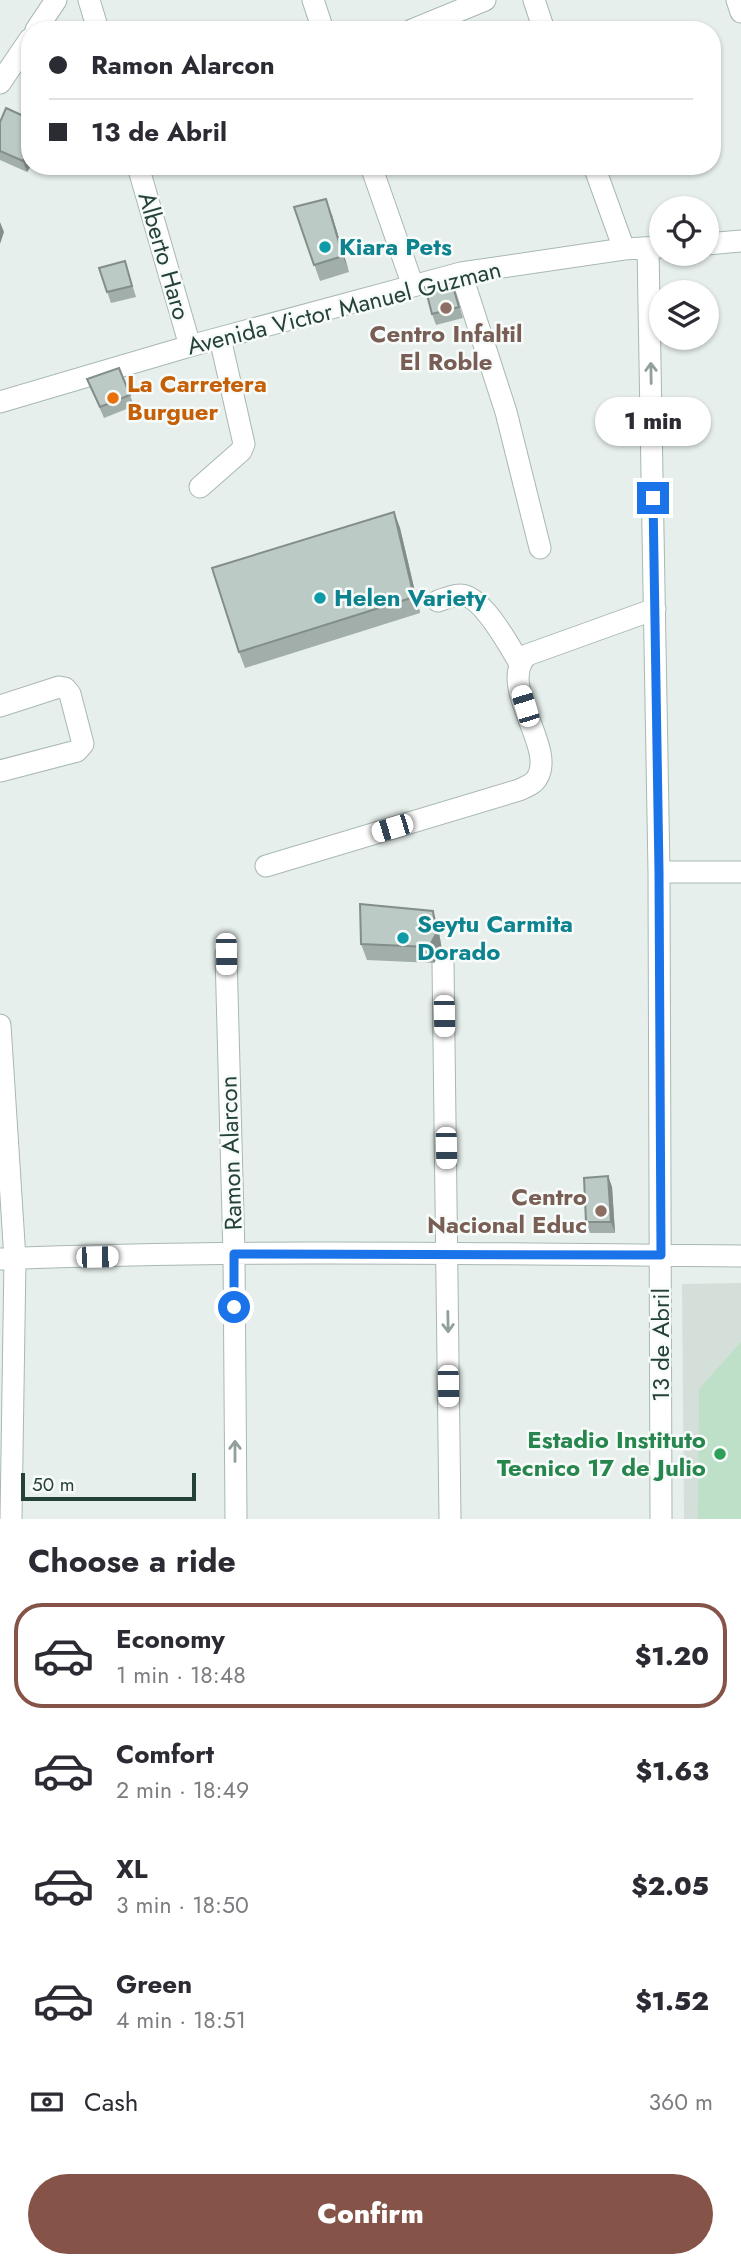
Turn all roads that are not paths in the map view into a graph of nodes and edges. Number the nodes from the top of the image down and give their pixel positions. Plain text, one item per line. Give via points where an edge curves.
1 (56, 0) edge
2 (89, 0) edge
3 (313, 0) edge
4 (485, 0) edge
5 (534, 0) edge
6 (737, 0) edge
7 (741, 12) edge
8 (42, 21) edge
9 (95, 21) edge
10 (320, 21) edge
11 (434, 21) edge
12 (541, 21) edge
13 (21, 52) edge
14 (0, 83) edge
15 (141, 175) edge
16 (374, 175) edge
17 (597, 175) edge
18 (741, 241) edge
19 (719, 243) edge
20 (649, 248) edge
21 (624, 249) junction
22 (655, 266) edge
23 (461, 273) junction
24 (413, 286) junction
25 (220, 338) junction
26 (190, 346) junction
27 (0, 390) edge
28 (32, 394) junction
29 (0, 402) edge
30 (200, 488) dead end
31 (540, 548) dead end
32 (438, 601) dead end
33 (655, 609) junction
34 (520, 662) junction
35 (0, 706) edge
36 (0, 771) edge
37 (266, 866) dead end
38 (659, 872) junction
39 (741, 872) edge
40 (226, 954) dead end
41 (443, 963) dead end
42 (0, 1025) edge
43 (234, 1254) junction
44 (447, 1254) junction
45 (661, 1255) junction
46 (741, 1256) edge
47 (8, 1259) edge
48 (11, 1519) edge
49 (236, 1519) edge
50 (450, 1519) edge
51 (661, 1519) edge

1 - 8 street
2 - 9 street
3 - 10 street
4 - 11 street
5 - 12 street
6 - 7 street
13 - 14 street
15 - 26 street, Alberto Haro
16 - 24 street
17 - 21 street
18 - 19 street
20 - 21 street, Avenida Victor Manuel Guzman
21 - 23 street, Avenida Victor Manuel Guzman
33 -> 22 street, 13 de Abril
23 - 24 street, Avenida Victor Manuel Guzman
23 - 31 street via 506,412
24 - 25 street, Avenida Victor Manuel Guzman
25 - 26 street, Avenida Victor Manuel Guzman
25 - 30 street via 244,444
26 - 28 street, Avenida Victor Manuel Guzman
27 - 28 street, Avenida Victor Manuel Guzman
28 - 29 street, Avenida Victor Manuel Guzman
32 - 34 street via 461,595 470,598
33 - 34 street via 527,655
33 - 38 street, 13 de Abril
34 - 37 street via 517,680 541,759 538,777 531,784
35 - 36 street via 65,688 83,744 77,751
38 - 39 street
38 - 45 street, 13 de Abril
40 - 43 street, Ramon Alarcon
41 - 44 street
42 - 47 street
43 - 44 street
43 - 47 street
49 -> 43 street, Ramon Alarcon
44 - 45 street
44 -> 50 street
45 - 46 street
45 - 51 street, 13 de Abril
47 - 48 street

